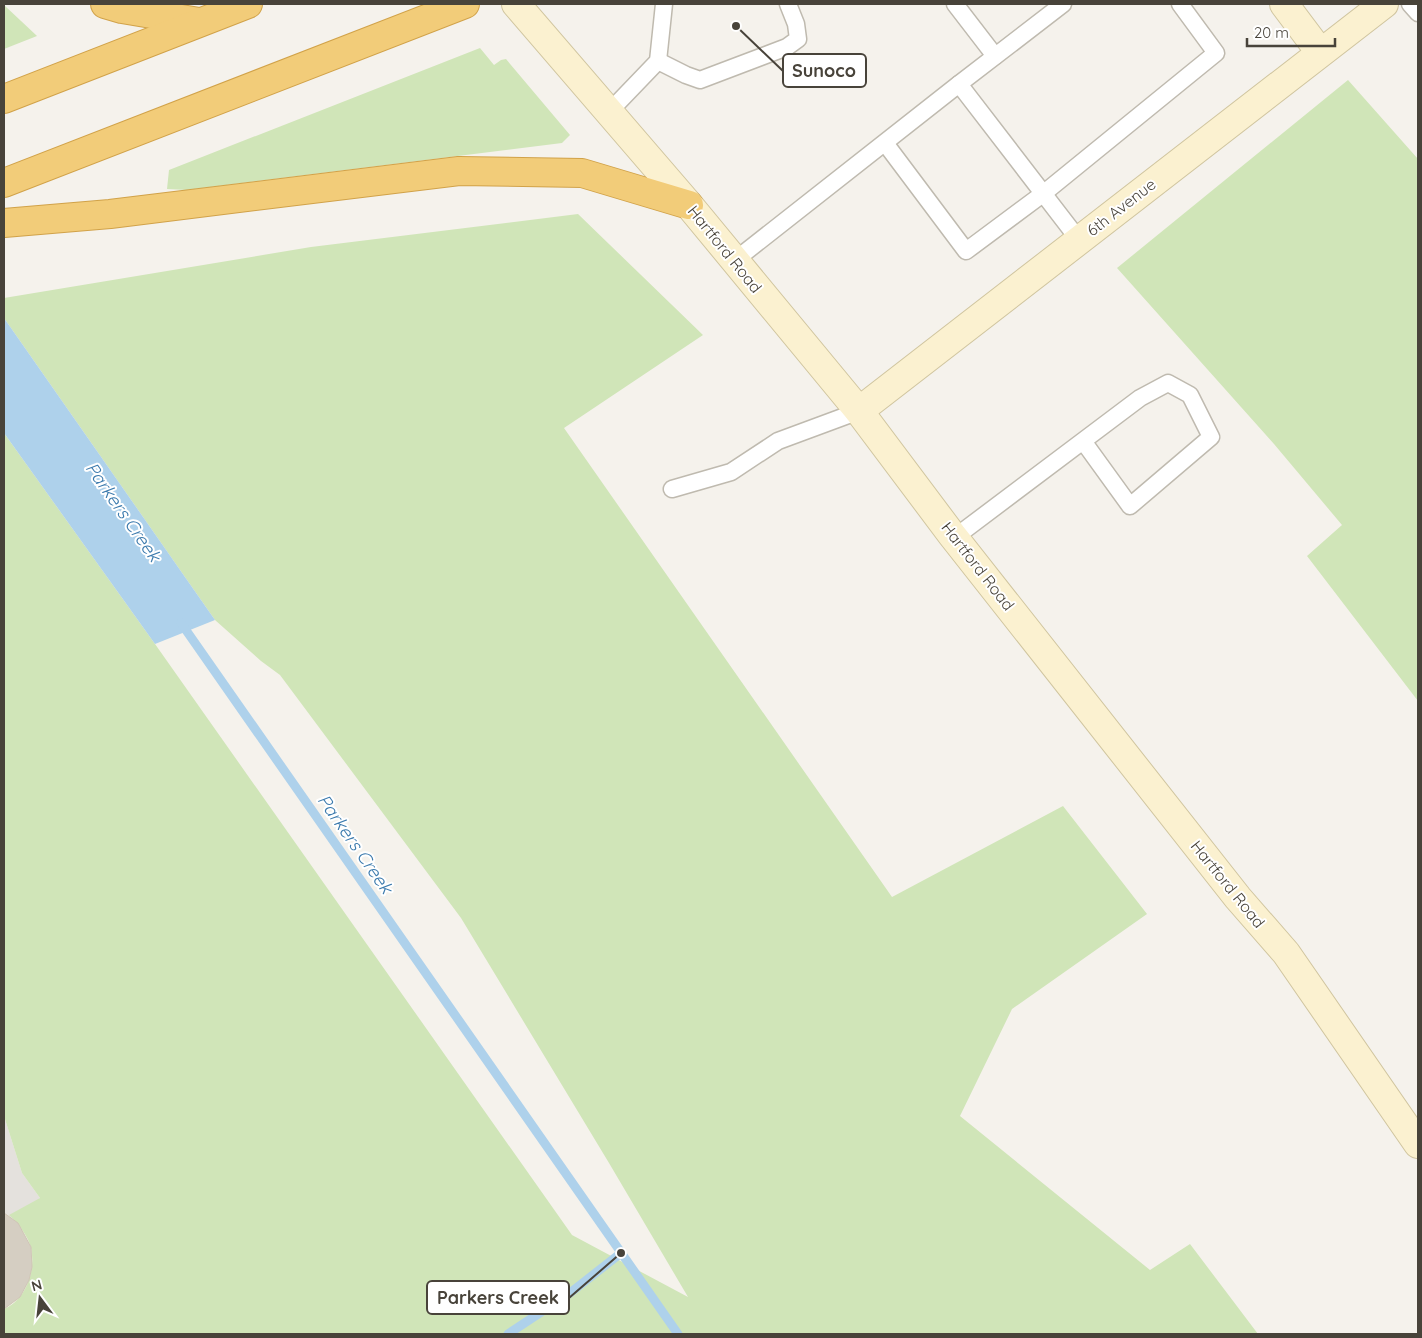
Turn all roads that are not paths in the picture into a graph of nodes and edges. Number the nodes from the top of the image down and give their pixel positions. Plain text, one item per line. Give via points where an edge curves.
1 (105, 4) edge
2 (248, 4) edge
3 (465, 4) edge
4 (516, 4) edge
5 (664, 4) edge
6 (788, 4) edge
7 (955, 4) edge
8 (1062, 4) edge
9 (1180, 4) edge
10 (1284, 4) edge
11 (1384, 4) edge
12 (1410, 4) edge
13 (1418, 13) edge
14 (200, 22) junction
15 (1320, 52) junction
16 (996, 56) junction
17 (658, 61) junction
18 (959, 84) junction
19 (4, 100) edge
20 (609, 112) junction
21 (884, 143) junction
22 (4, 183) edge
23 (1044, 193) junction
24 (688, 205) junction
25 (4, 223) edge
26 (1079, 240) junction
27 (734, 261) junction
28 (859, 411) junction
29 (1083, 441) junction
30 (672, 489) dead end
31 (954, 538) junction
32 (1418, 1144) edge

1 - 14 highway
2 - 14 highway
3 - 22 highway
4 - 20 street, Hartford Road
5 - 17 lane
6 - 17 lane via 798,39 788,47 700,80
7 - 16 lane
8 - 16 lane
9 - 23 lane via 1216,53
10 - 15 street
11 - 15 street, 6th Avenue
12 - 13 lane
14 - 19 highway
15 - 26 street, 6th Avenue
16 - 18 lane
17 - 20 lane
18 - 21 lane
18 - 23 lane
20 - 24 street, Hartford Road
21 - 23 lane via 966,251
21 - 27 lane
23 - 26 lane
24 - 25 highway via 582,173 459,172 110,214
24 - 27 street, Hartford Road
26 - 28 street, 6th Avenue
27 - 28 street, Hartford Road
28 - 30 lane via 778,441 732,472
28 - 31 street, Hartford Road
29 - 29 lane via 1140,398 1168,383 1190,395 1211,437 1130,506
29 - 31 lane
31 - 32 street, Hartford Road via 1238,898 1286,953

